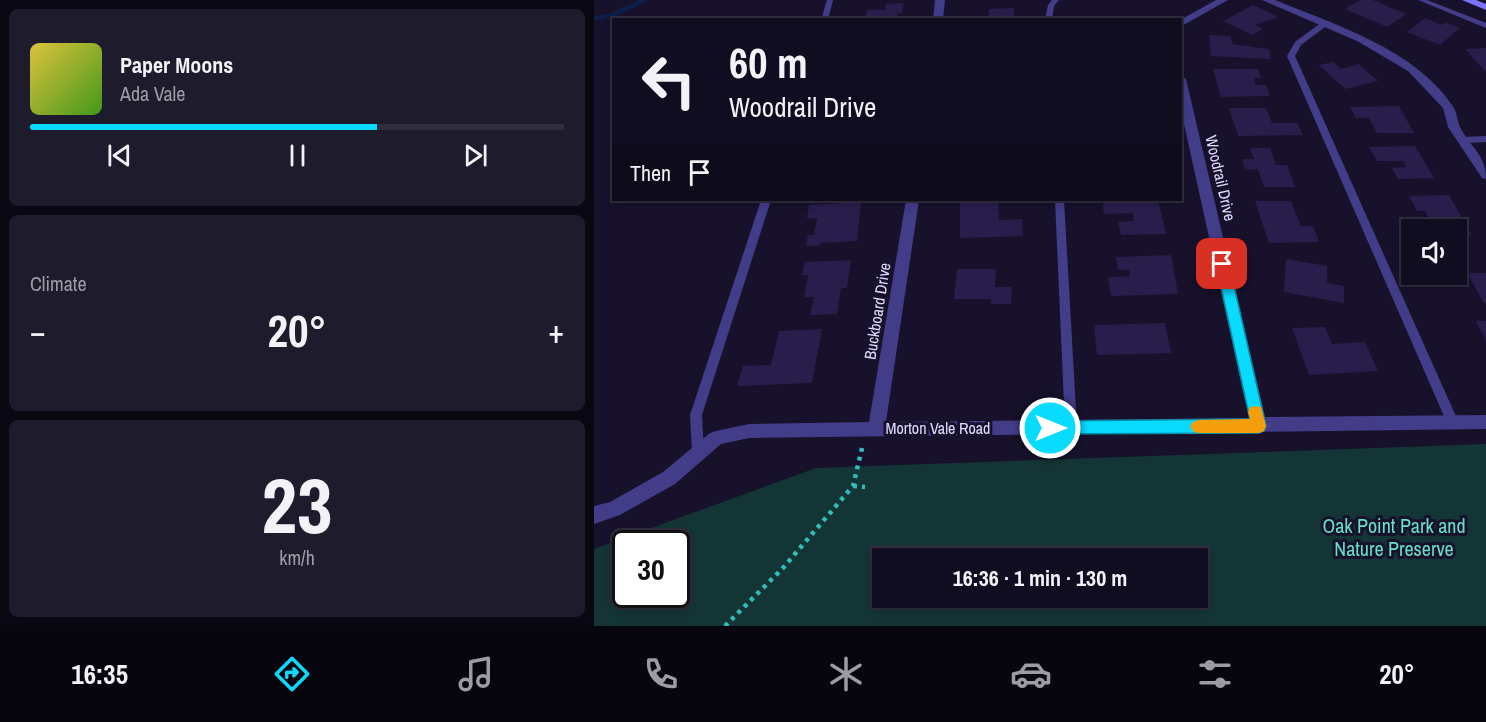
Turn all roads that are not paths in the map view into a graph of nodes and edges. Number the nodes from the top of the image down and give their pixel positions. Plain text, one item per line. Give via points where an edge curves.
1 (830, 0) edge
2 (940, 0) edge
3 (1056, 0) edge
4 (1223, 0) edge
5 (1267, 0) edge
6 (1421, 0) edge
7 (1467, 0) edge
8 (1486, 7) edge
9 (825, 18) edge
10 (938, 18) edge
11 (1048, 18) edge
12 (1182, 23) edge
13 (1325, 24) junction
14 (1486, 26) edge
15 (1182, 88) edge
16 (1486, 139) edge
17 (1463, 140) junction
18 (1486, 175) edge
19 (766, 201) edge
20 (912, 201) edge
21 (1059, 201) edge
22 (1486, 422) edge
23 (1453, 423) junction
24 (1259, 426) junction
25 (1071, 427) junction
26 (871, 428) junction
27 (698, 453) junction
28 (594, 515) edge

1 - 9 lane
2 - 10 street
3 - 11 lane
4 - 12 street
5 - 13 street
6 - 14 lane
7 - 8 main road
13 - 17 street via 1369,43 1412,69 1448,107
13 - 23 lane via 1298,44 1291,56
15 - 24 street, Woodrail Drive
16 - 17 lane
17 - 18 street
19 - 27 lane via 696,415
20 - 26 street, Buckboard Drive
21 - 25 lane
22 - 23 street, Morton Vale Road
23 - 24 street, Morton Vale Road
24 - 25 street, Morton Vale Road
25 - 26 street, Morton Vale Road
26 - 27 street, Morton Vale Road via 749,431 716,438
27 - 28 street, Morton Vale Road via 669,478 614,509

